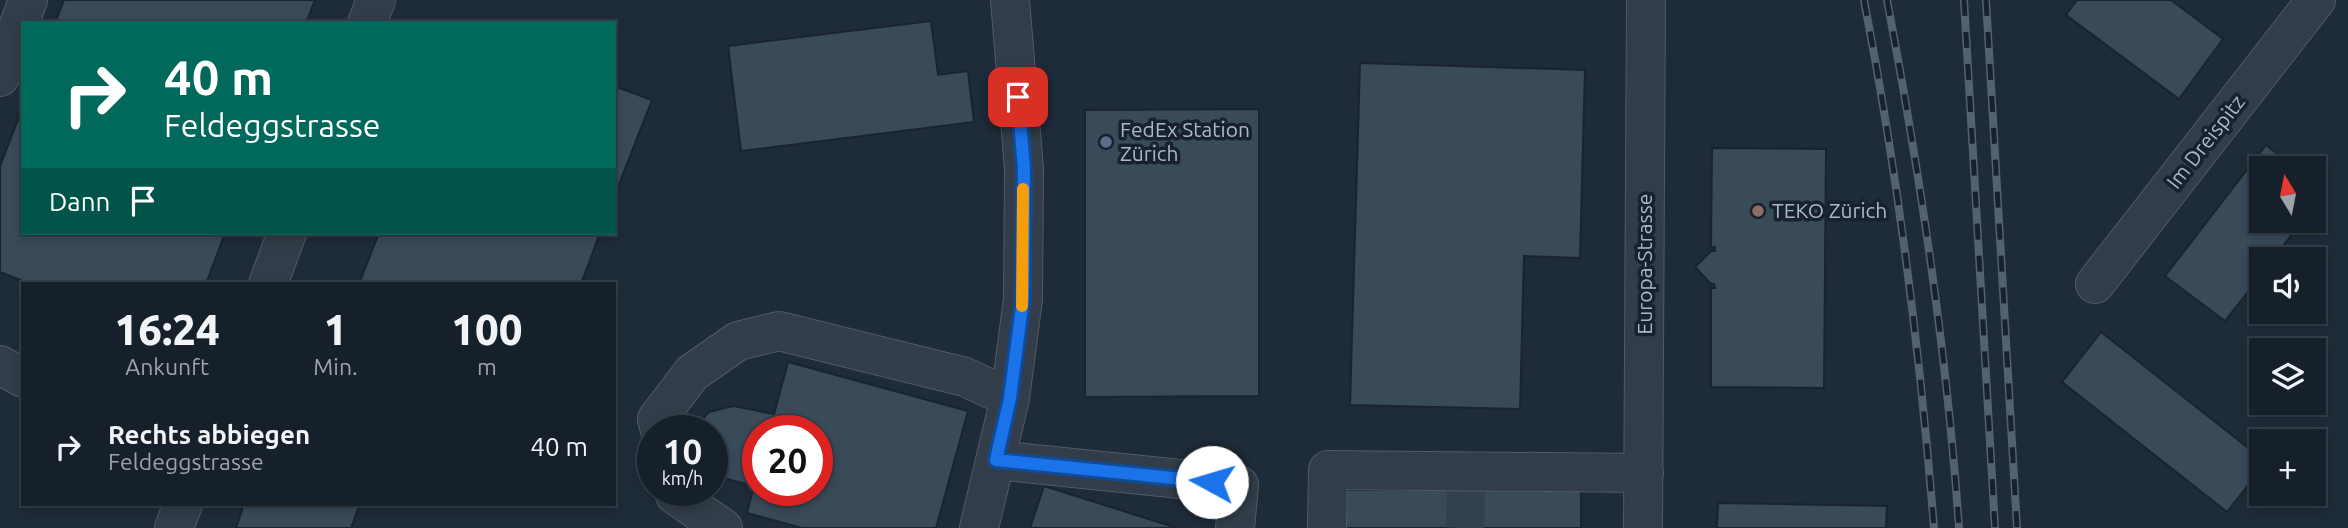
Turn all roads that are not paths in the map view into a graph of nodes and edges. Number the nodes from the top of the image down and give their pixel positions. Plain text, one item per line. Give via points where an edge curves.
1 (28, 0) edge
2 (376, 0) edge
3 (1010, 0) edge
4 (1646, 0) edge
5 (2316, 0) edge
6 (368, 21) edge
7 (0, 76) edge
8 (286, 235) edge
9 (269, 282) edge
10 (2095, 284) dead end
11 (0, 365) edge
12 (21, 377) edge
13 (1010, 398) junction
14 (660, 415) edge
15 (996, 460) junction
16 (1644, 473) junction
17 (182, 506) edge
18 (691, 506) edge
19 (174, 528) edge
20 (723, 528) edge
21 (979, 528) edge
22 (1235, 528) edge
23 (1327, 528) edge
24 (1643, 528) edge

1 - 7 street
2 - 6 street
3 - 13 street via 1024,169 1023,299
4 - 16 street, Europa-Strasse
5 - 10 street, Im Dreispitz
8 - 9 street
11 - 12 street
13 - 14 street via 965,377 779,331 738,341 692,373
13 - 15 street
15 - 21 street
15 - 22 street via 1239,485
16 - 23 street via 1466,481 1328,470
16 - 24 street, Europa-Strasse
17 - 19 street
18 - 20 street

